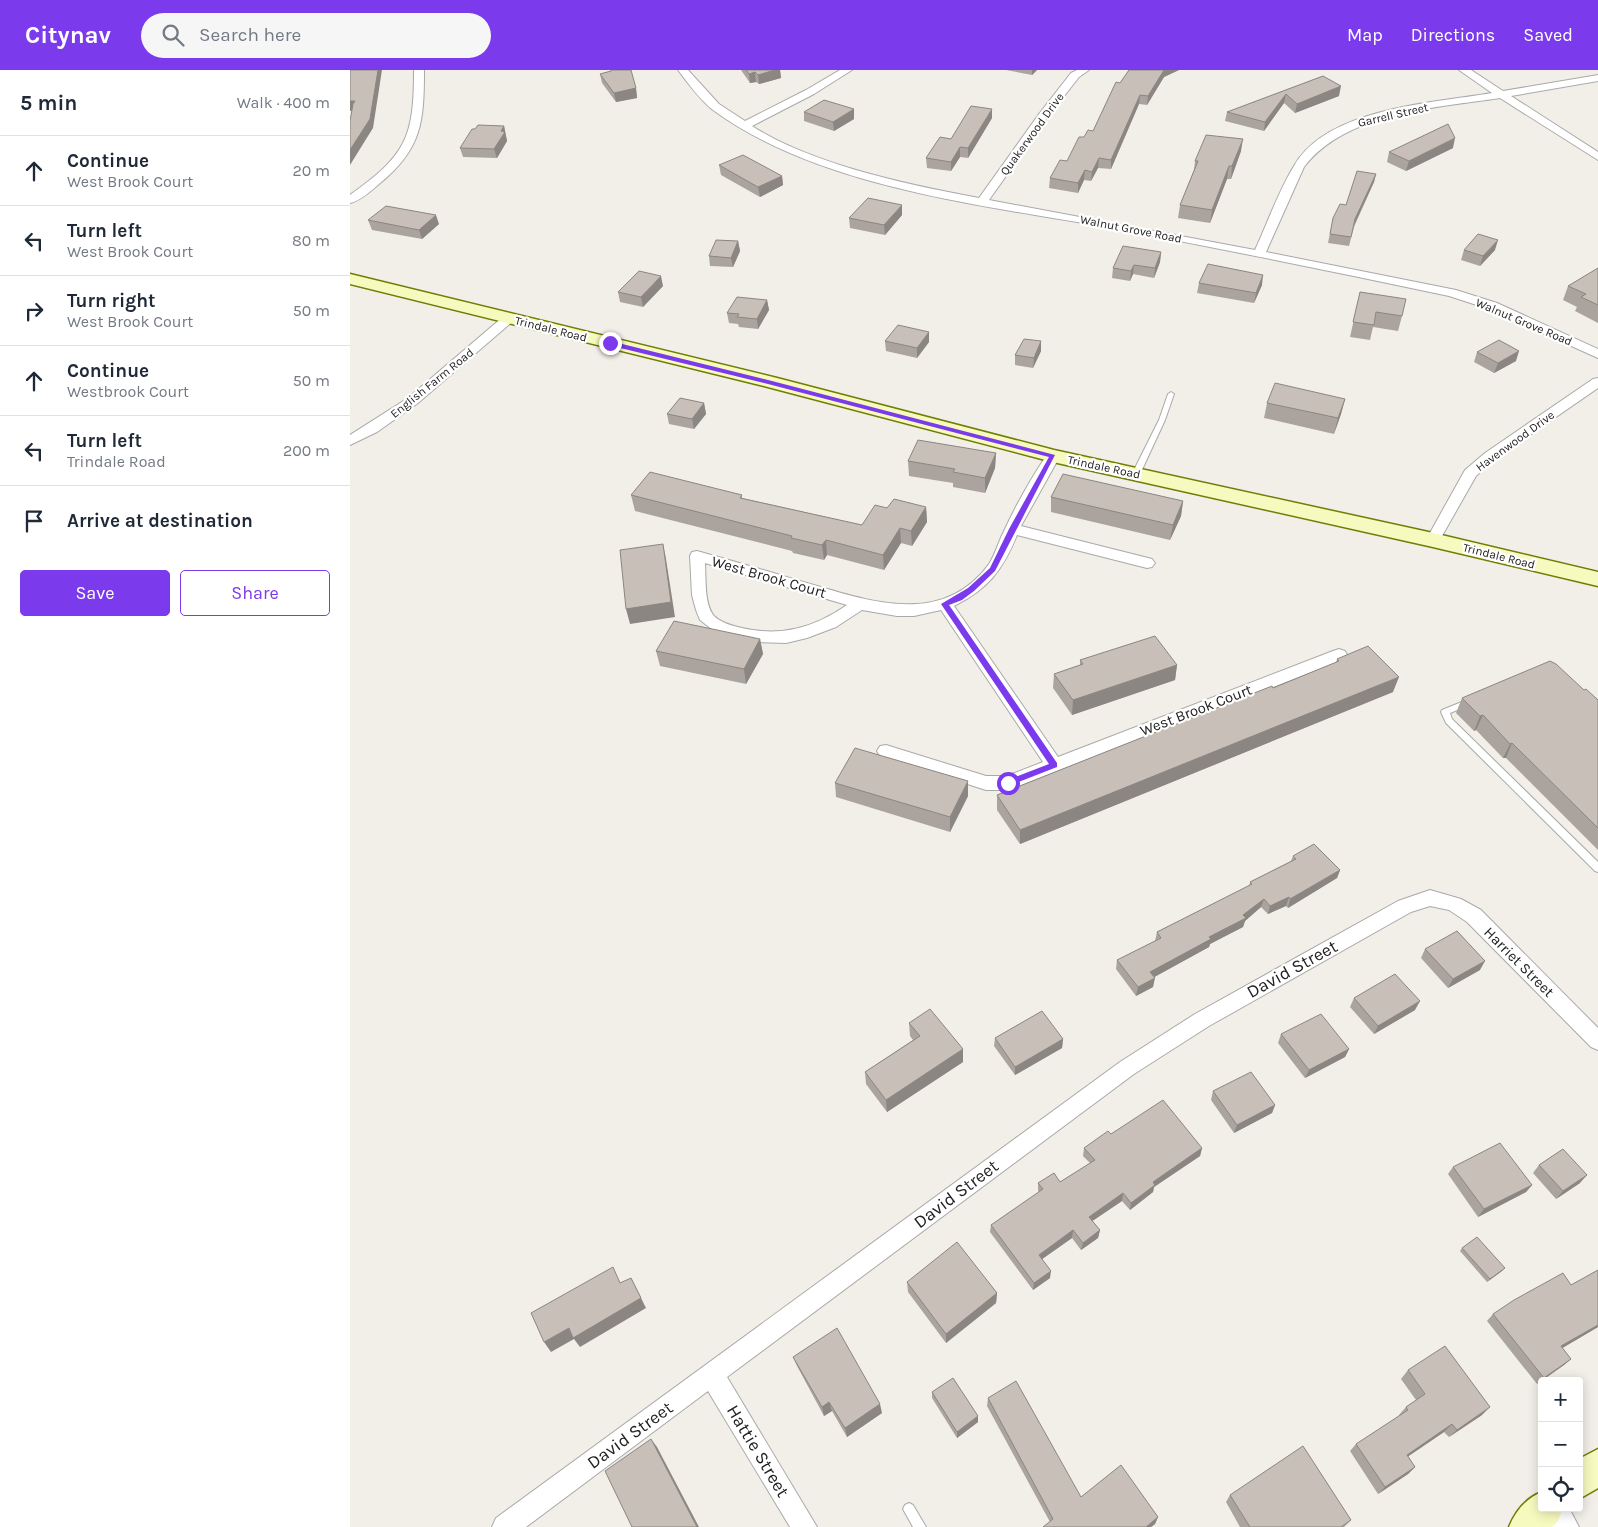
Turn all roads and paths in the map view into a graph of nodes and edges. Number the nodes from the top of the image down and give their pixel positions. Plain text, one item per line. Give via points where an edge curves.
1 (419, 70) edge
2 (683, 70) edge
3 (847, 70) edge
4 (1084, 70) edge
5 (1464, 70) edge
6 (1598, 78) edge
7 (1501, 94) junction
8 (744, 126) junction
9 (1598, 157) edge
10 (350, 200) edge
11 (983, 201) junction
12 (1259, 254) junction
13 (350, 279) edge
14 (508, 319) junction
15 (1598, 354) edge
16 (1598, 382) edge
17 (1171, 394) dead end
18 (350, 441) edge
19 (1053, 456) junction
20 (1136, 474) junction
21 (1012, 529) junction
22 (1433, 540) junction
23 (1147, 563) dead end
24 (1598, 579) edge
25 (860, 604) junction
26 (945, 604) junction
27 (1339, 655) dead end
28 (1481, 697) edge
29 (886, 750) dead end
30 (1054, 765) junction
31 (1598, 868) edge
32 (1430, 898) joint
33 (1598, 1042) edge
34 (712, 1375) junction
35 (1598, 1466) edge
36 (1583, 1478) edge
37 (910, 1509) dead end
38 (1541, 1512) edge
39 (1557, 1512) edge
40 (505, 1527) edge
41 (804, 1527) edge
42 (920, 1527) edge
43 (1527, 1527) edge
44 (1566, 1527) edge

1 - 10 street via 415,126 406,148 385,174
2 - 8 street, Walnut Grove Road via 708,100
3 - 8 street
4 - 11 street, Quakerwood Drive via 1076,75 1043,116
5 - 7 street
6 - 7 street, Garrell Street
7 - 9 street
7 - 12 street, Garrell Street via 1379,116 1329,136 1306,155 1299,166
8 - 11 street, Walnut Grove Road via 837,167
11 - 12 street, Walnut Grove Road
12 - 15 street, Walnut Grove Road via 1480,301
13 - 14 main road, Trindale Road
14 - 18 street, English Farm Road via 397,414
14 - 19 main road, Trindale Road via 778,384
16 - 22 street, Havenwood Drive via 1470,473
17 - 20 lane
19 - 20 main road, Trindale Road
19 - 21 street, West Brook Court
20 - 22 main road, Trindale Road
21 - 23 street
21 - 26 street, West Brook Court via 993,569 971,590
22 - 24 main road, Trindale Road
25 - 25 street, West Brook Court via 715,561 697,556 705,614 713,624 739,633 766,639 789,638 836,621
25 - 26 street, West Brook Court via 912,612
26 - 30 street
27 - 30 street, West Brook Court
28 - 31 lane via 1445,712 1449,721
29 - 30 street, West Brook Court via 986,783 1008,783
32 - 33 street, Harriet Street via 1454,904 1474,916
32 - 34 street, David Street via 1405,906 1202,1020 1127,1068
34 - 40 street, David Street
34 - 41 street, Hattie Street
35 - 36 main road
37 - 42 lane
38 - 43 main road
39 - 44 street

